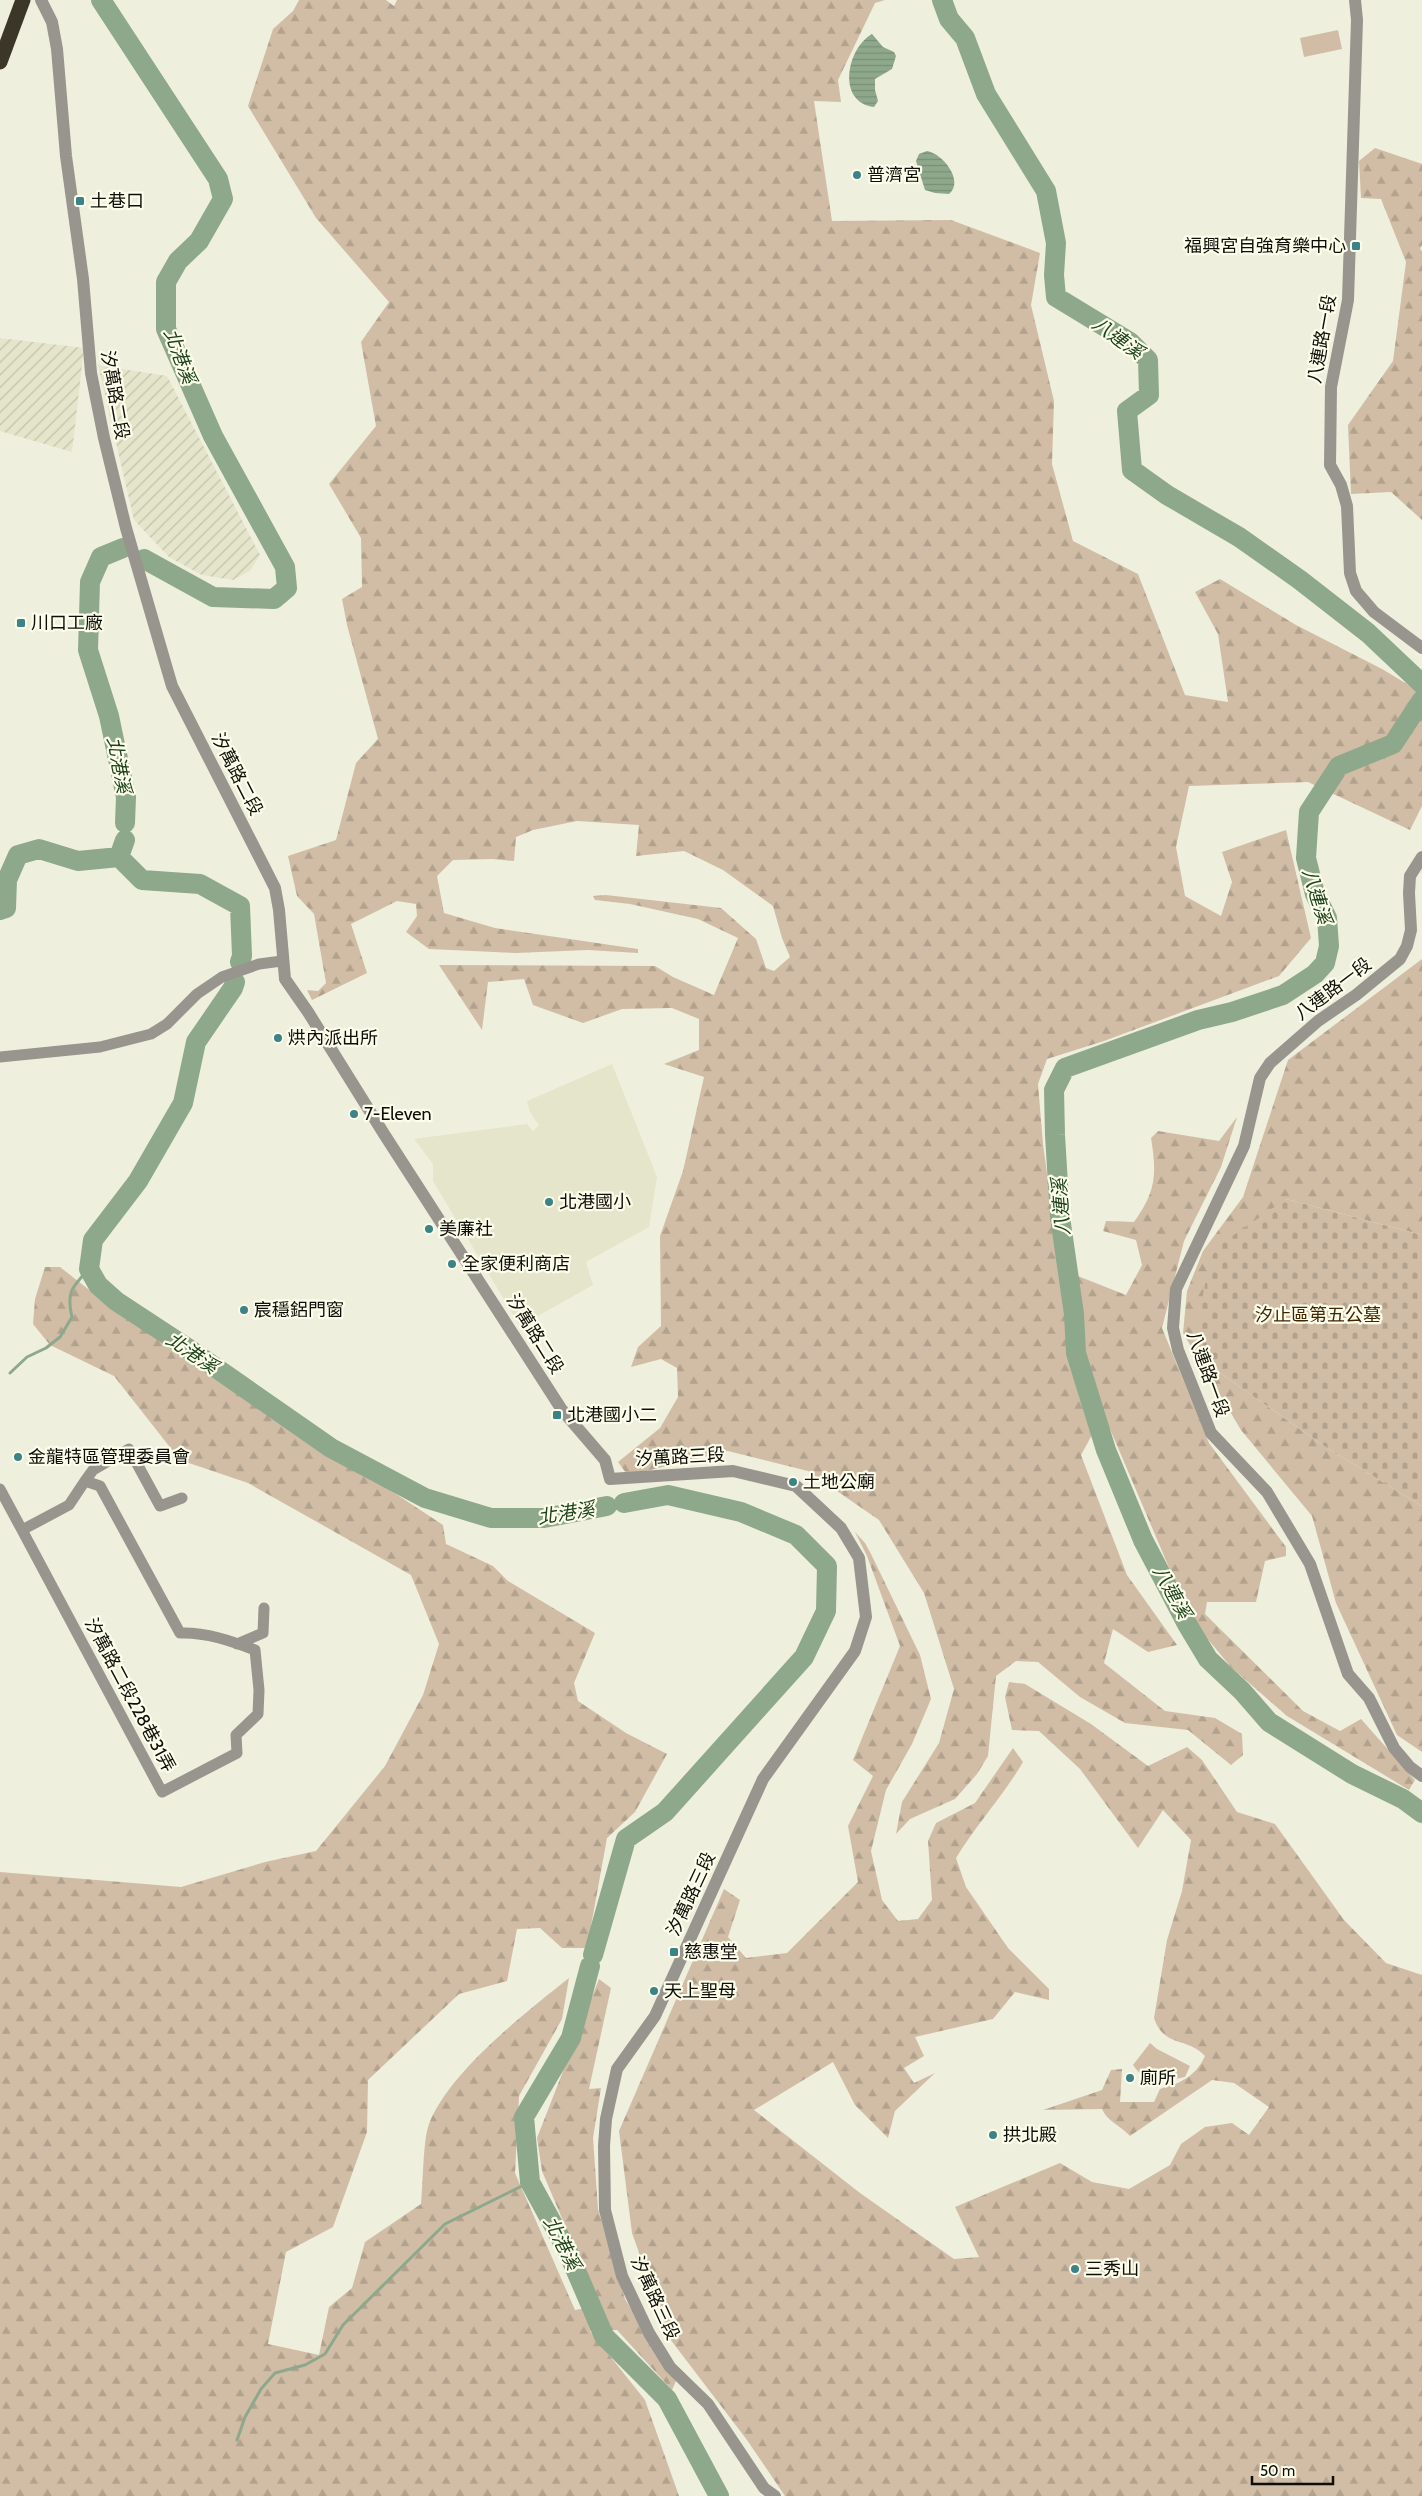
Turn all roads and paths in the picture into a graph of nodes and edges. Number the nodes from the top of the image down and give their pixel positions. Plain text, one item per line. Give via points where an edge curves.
1 (23, 0) edge
2 (41, 0) edge
3 (1355, 0) edge
4 (0, 62) edge
5 (1422, 648) edge
6 (1422, 857) edge
7 (282, 962) junction
8 (0, 1058) edge
9 (610, 1479) joint
10 (85, 1481) junction
11 (0, 1489) edge
12 (182, 1498) dead end
13 (22, 1530) junction
14 (264, 1608) dead end
15 (237, 1644) junction
16 (1422, 1776) edge
17 (774, 2496) edge

1 - 4 highway
2 - 7 street, 汐萬路二段 via 52,22 56,49 91,373 119,501 172,686 275,888
3 - 5 street, 八連路一段 via 1348,300 1331,387 1330,465 1348,506 1350,572 1356,591 1374,612
6 - 16 street, 八連路一段 via 1410,876 1411,930 1400,959 1318,1021 1270,1062 1260,1078 1244,1146 1176,1289 1173,1328 1178,1350 1211,1433 1267,1492 1310,1564 1348,1674 1368,1698 1394,1748
7 - 8 street via 259,964 222,978 197,994 167,1024 151,1034 100,1047
7 - 9 street, 汐萬路二段 via 285,979 562,1410 605,1460
9 - 17 street, 汐萬路三段 via 733,1471 796,1486 841,1528 859,1558 866,1617 855,1651 763,1779 656,2016 617,2069 606,2119 606,2210 622,2276 649,2333 670,2367 708,2404 764,2488
10 - 12 street via 93,1470 129,1449 160,1506
10 - 13 street via 69,1505
10 - 15 street, 汐萬路二段228巷31弄 via 100,1486 180,1633 227,1639
11 - 13 street, 汐萬路二段228巷31弄
13 - 15 street, 汐萬路二段228巷31弄 via 162,1792 237,1753 236,1736 258,1714 255,1650
14 - 15 street via 263,1633

